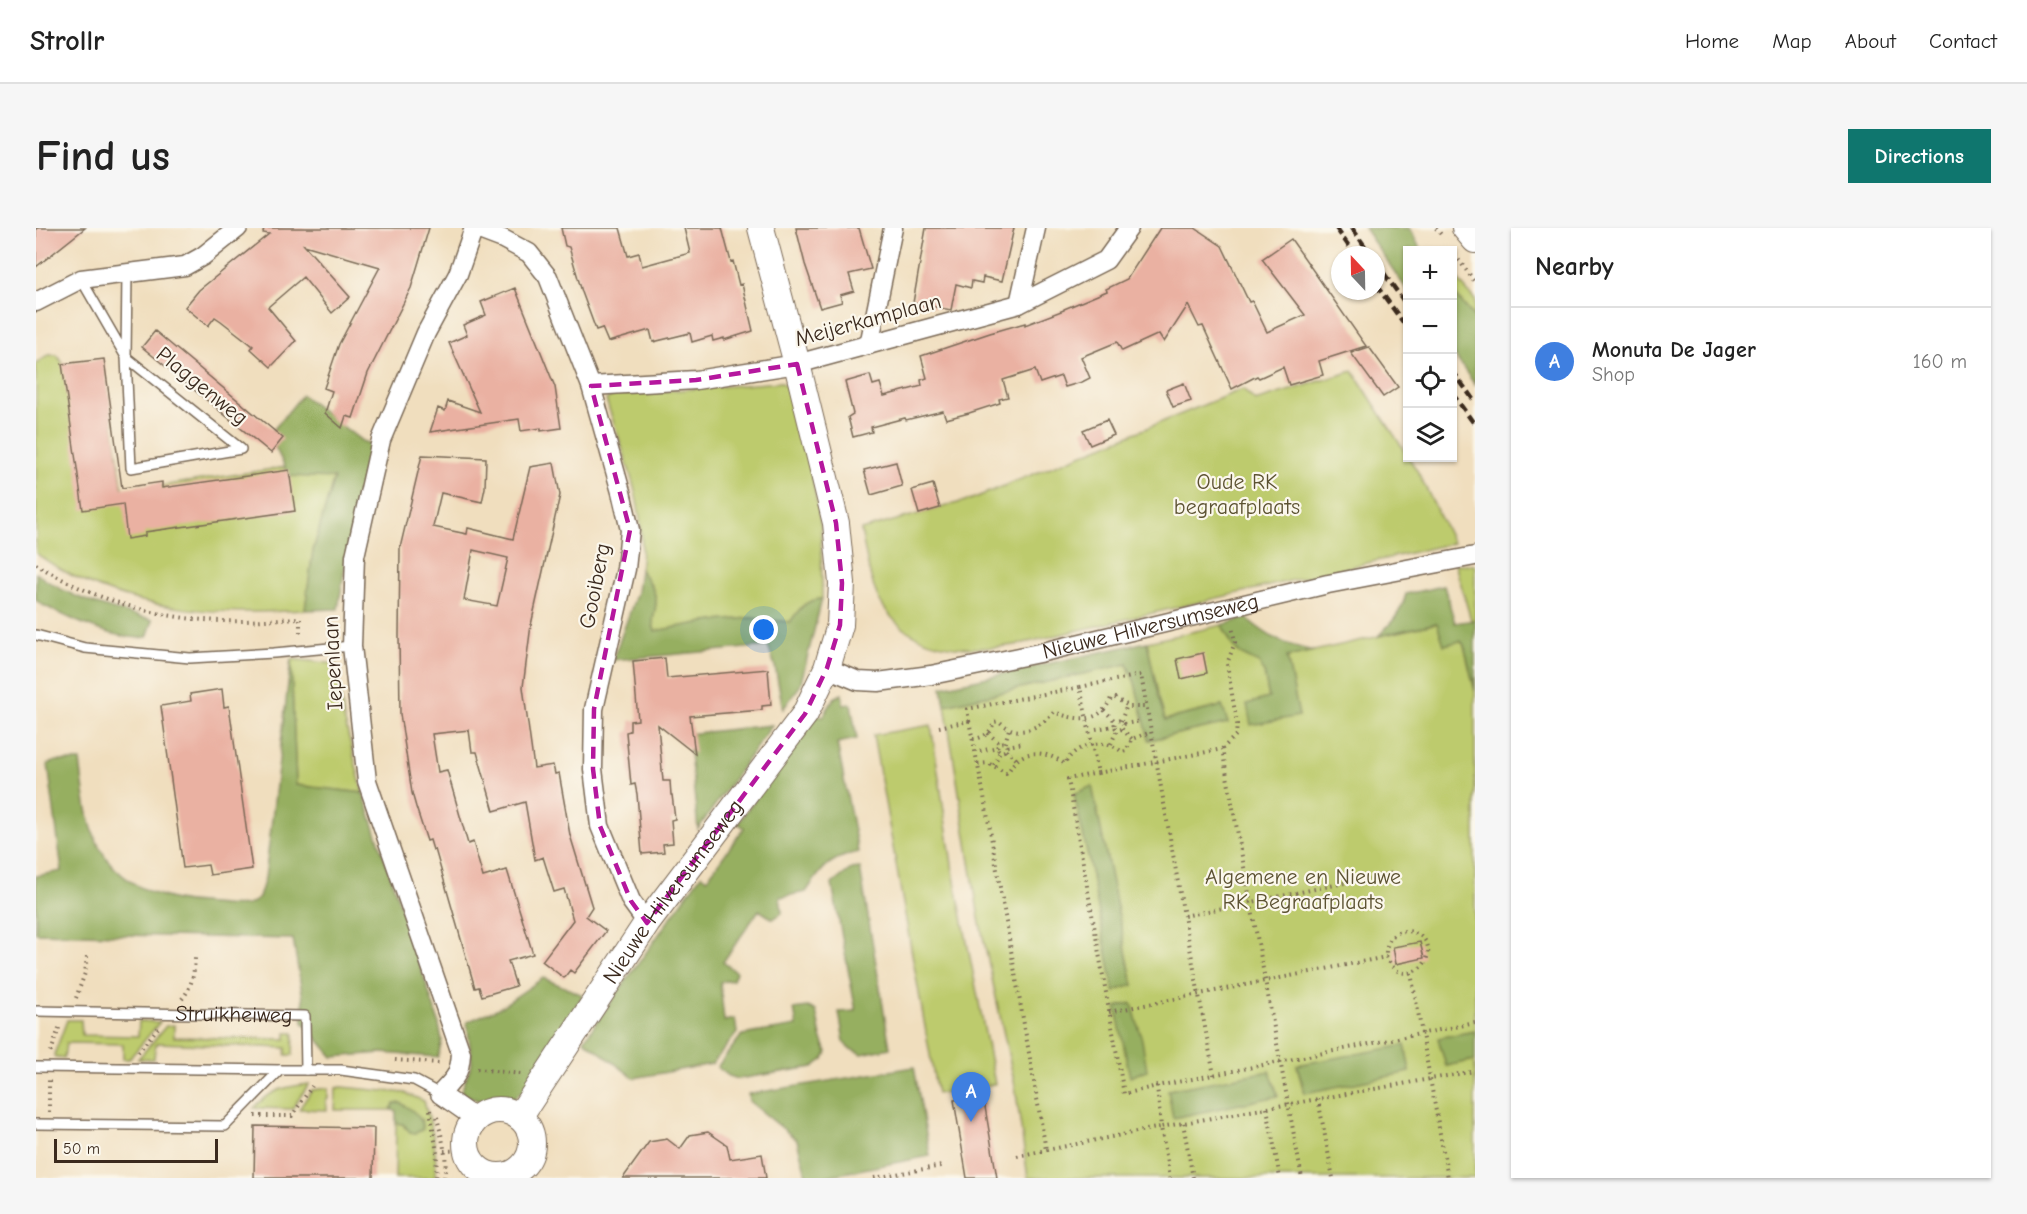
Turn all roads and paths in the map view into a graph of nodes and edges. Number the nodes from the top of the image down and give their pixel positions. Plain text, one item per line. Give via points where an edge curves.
1 (238, 228) edge
2 (474, 228) edge
3 (761, 228) edge
4 (893, 228) edge
5 (1036, 228) edge
6 (1129, 228) edge
7 (1466, 228) edge
8 (1475, 240) edge
9 (1457, 259) edge
10 (127, 273) junction
11 (81, 279) junction
12 (1475, 282) edge
13 (36, 302) edge
14 (1019, 304) junction
15 (868, 345) junction
16 (126, 357) junction
17 (797, 364) junction
18 (591, 386) junction
19 (1475, 556) edge
20 (36, 564) edge
21 (1228, 608) junction
22 (36, 635) edge
23 (352, 646) junction
24 (300, 651) junction
25 (827, 668) junction
26 (1080, 687) junction
27 (1127, 705) junction
28 (1146, 706) junction
29 (1104, 710) junction
30 (1087, 718) junction
31 (969, 721) junction
32 (1141, 721) dead end
33 (1119, 725) junction
34 (939, 727) dead end
35 (1009, 729) junction
36 (1096, 729) dead end
37 (1151, 732) junction
38 (988, 733) junction
39 (973, 739) junction
40 (1132, 739) junction
41 (1024, 742) dead end
42 (1092, 744) junction
43 (1111, 744) junction
44 (1002, 747) junction
45 (1222, 749) junction
46 (980, 751) dead end
47 (1017, 760) junction
48 (1156, 762) junction
49 (978, 764) junction
50 (994, 765) junction
51 (1098, 773) junction
52 (1393, 873) dead end
53 (1251, 903) junction
54 (1184, 916) junction
55 (647, 923) junction
56 (87, 956) dead end
57 (1386, 957) junction
58 (1410, 973) junction
59 (1265, 981) junction
60 (1198, 995) junction
61 (36, 1011) edge
62 (66, 1012) junction
63 (1109, 1012) junction
64 (1475, 1023) edge
65 (1422, 1034) junction
66 (395, 1060) dead end
67 (430, 1061) dead end
68 (1280, 1062) junction
69 (36, 1067) edge
70 (49, 1067) junction
71 (460, 1067) junction
72 (280, 1070) junction
73 (306, 1070) junction
74 (341, 1070) junction
75 (1475, 1071) edge
76 (1214, 1075) junction
77 (545, 1076) junction
78 (1430, 1079) junction
79 (1157, 1086) junction
80 (434, 1099) junction
81 (1318, 1099) junction
82 (1288, 1104) junction
83 (1267, 1108) junction
84 (519, 1117) junction
85 (476, 1119) junction
86 (1183, 1123) junction
87 (36, 1124) edge
88 (49, 1124) junction
89 (225, 1126) junction
90 (1161, 1127) junction
91 (1046, 1150) junction
92 (1017, 1156) dead end
93 (466, 1162) edge
94 (941, 1166) dead end
95 (436, 1178) edge
96 (444, 1178) edge
97 (874, 1178) edge
98 (1170, 1178) edge
99 (1193, 1178) edge
100 (1280, 1178) edge
101 (1302, 1178) edge
102 (1333, 1178) edge
103 (1449, 1178) edge

1 - 10 street via 185,266
2 - 18 street, Gooiberg via 529,253 548,277
2 - 23 street, Iepenlaan via 458,274 426,333 381,440 355,556
3 - 17 street, Nieuwe Hilversumseweg
4 - 15 street
5 - 14 street
6 - 14 street, Meijerkamplaan via 1106,260
7 - 8 street
9 - 12 path
10 - 11 street
10 - 16 lane
11 - 13 street
11 - 16 lane, Plaggenweg
14 - 15 street, Meijerkamplaan
15 - 17 street, Meijerkamplaan
16 - 16 lane, Plaggenweg via 131,468 241,449 162,385
17 - 18 street, Meijerkamplaan via 696,380
17 - 25 street, Nieuwe Hilversumseweg via 836,523 843,583 840,625
18 - 55 street, Gooiberg via 630,530 626,569 594,709 593,769 600,826 631,901
19 - 21 street, Nieuwe Hilversumseweg
20 - 24 path via 77,587 121,604 170,616 222,621 300,618
21 - 25 street, Nieuwe Hilversumseweg via 932,675 858,681
21 - 45 path via 1235,642 1227,664 1237,724 1236,735
22 - 24 lane via 85,648 190,658
23 - 24 lane
23 - 71 street, Iepenlaan via 367,781 461,1053
25 - 55 street, Nieuwe Hilversumseweg via 805,714
26 - 28 path via 1141,675
26 - 30 path
26 - 31 path via 967,710
27 - 28 path
27 - 29 path via 1111,698
27 - 33 path
28 - 37 path
29 - 30 path
29 - 33 path
30 - 35 path via 1074,719 1054,712 1034,728
30 - 42 path
31 - 34 path
31 - 39 path
32 - 33 path
33 - 36 path
33 - 40 path
33 - 43 path
35 - 38 path via 999,721 994,722
35 - 44 path
37 - 40 path
37 - 48 path
38 - 39 path
38 - 44 path
39 - 49 path
40 - 43 path via 1122,752
41 - 44 path
42 - 43 path
42 - 47 path via 1077,749 1065,764 1044,753
42 - 51 path
44 - 46 path
44 - 47 path
44 - 50 path
45 - 48 path
45 - 53 path
47 - 50 path via 1009,773
48 - 51 path
48 - 54 path
49 - 50 path
49 - 91 path
51 - 63 path via 1068,779
52 - 53 path
53 - 54 path
53 - 59 path
54 - 60 path
55 - 77 street, Nieuwe Hilversumseweg
56 - 62 path via 78,994
57 - 58 path via 1400,972
57 - 58 path via 1385,948 1395,933 1416,932 1426,942 1428,955 1422,967
57 - 59 path
58 - 65 path
59 - 60 path
59 - 68 path
60 - 63 path
60 - 76 path
61 - 62 lane, Struikheiweg
62 - 70 path via 51,1049
62 - 73 lane, Struikheiweg via 305,1016
63 - 79 path via 1124,1094
64 - 65 path
65 - 68 path
65 - 78 path
66 - 67 path
68 - 76 path
68 - 82 path
69 - 70 lane
70 - 72 lane
70 - 88 path
71 - 77 path
71 - 80 street via 456,1078
72 - 73 lane
72 - 89 lane
73 - 74 lane
74 - 80 lane via 414,1080
74 - 89 path via 337,1085 311,1086 292,1116 254,1116 244,1126
75 - 78 path
76 - 79 path
77 - 84 street, Nieuwe Hilversumseweg
78 - 81 path
78 - 103 path
79 - 90 path
80 - 85 street
80 - 93 path
80 - 95 path
81 - 82 path
81 - 102 path
82 - 83 path
82 - 101 path
83 - 86 path
83 - 100 path
84 - 85 street via 492,1110
84 - 93 street via 531,1137 527,1160 516,1171 501,1176 485,1173
85 - 93 street via 466,1139
86 - 90 path
86 - 99 path
87 - 88 lane
88 - 89 lane
90 - 91 path
90 - 98 path
91 - 92 path
93 - 96 path
94 - 97 path

